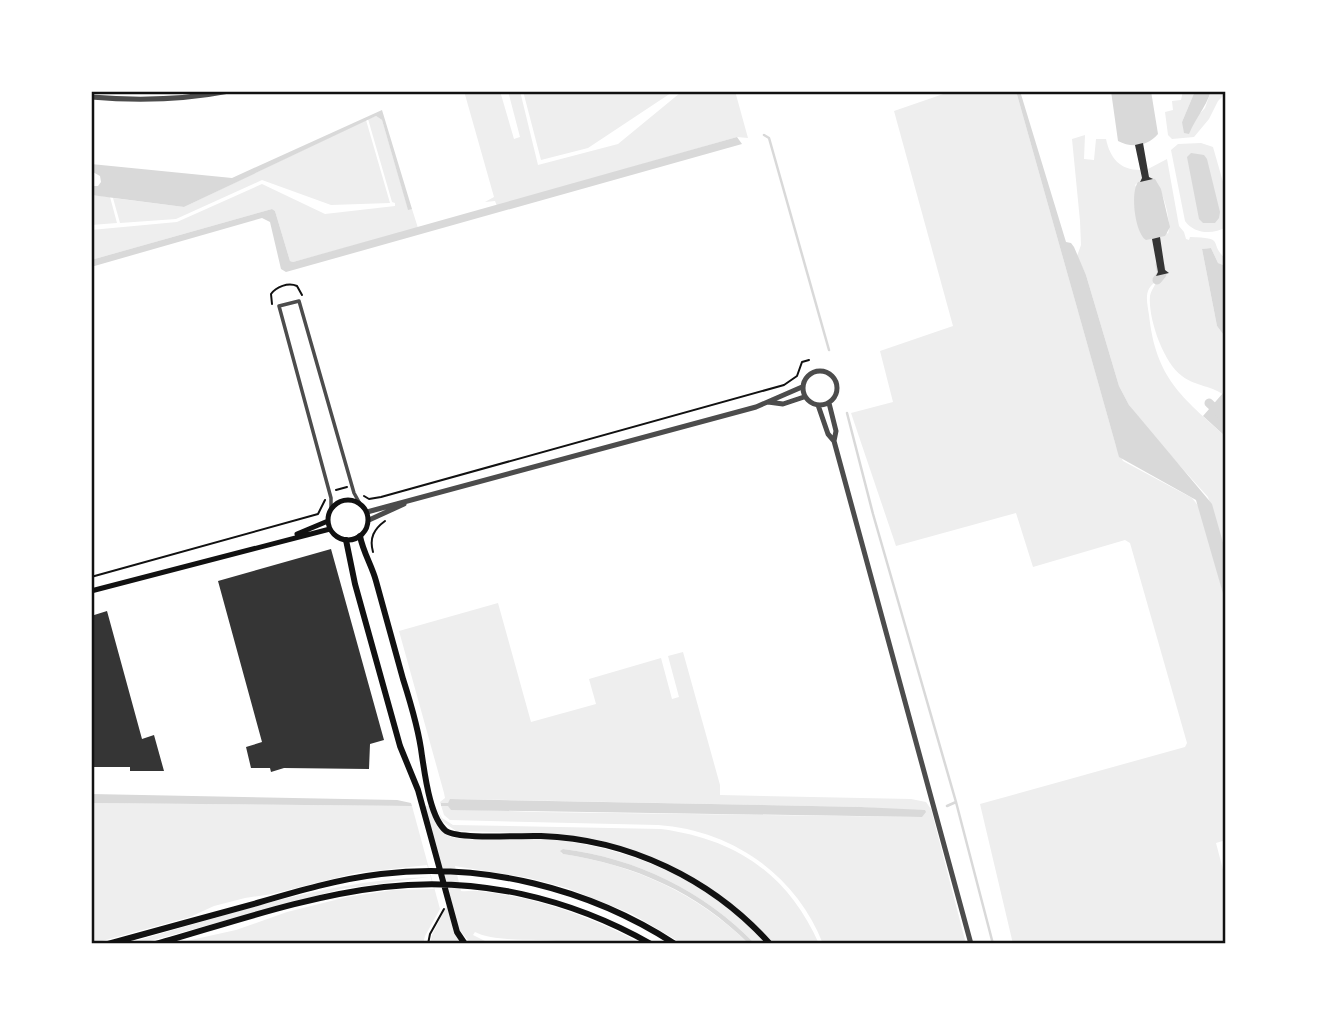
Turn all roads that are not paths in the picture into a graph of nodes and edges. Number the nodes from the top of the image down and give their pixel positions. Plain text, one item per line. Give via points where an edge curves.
1 (229, 91) edge
2 (91, 97) edge
3 (802, 387) junction
4 (804, 397) junction
5 (768, 402) junction
6 (829, 403) junction
7 (818, 405) junction
8 (834, 441) junction
9 (359, 502) junction
10 (409, 502) junction
11 (331, 509) junction
12 (367, 512) junction
13 (369, 520) junction
14 (328, 521) junction
15 (330, 529) junction
16 (360, 536) junction
17 (285, 539) junction
18 (345, 540) junction
19 (91, 591) edge
20 (108, 944) edge
21 (156, 944) edge
22 (465, 944) edge
23 (651, 944) edge
24 (675, 944) edge
25 (770, 944) edge
26 (971, 944) edge

1 - 2 street via 149,100
3 - 4 street
3 - 5 street
3 - 6 street via 814,371 830,374 837,388
4 - 5 street via 783,404
4 - 7 street
5 - 10 street
6 - 7 street
6 - 8 street
7 - 8 street
8 - 26 street
9 - 11 main road via 341,501
9 - 11 street via 299,301 279,306
9 - 12 main road
10 - 12 street
10 - 13 street
11 - 14 main road
12 - 13 main road
13 - 16 main road
14 - 15 main road
14 - 17 main road
15 - 17 main road
15 - 18 main road
16 - 18 main road
16 - 25 highway via 419,735 438,821 452,834 568,838 662,865 722,900
17 - 19 main road
18 - 22 highway via 400,746 418,790 456,930
20 - 24 highway via 341,881 391,873 457,872 513,879 570,894 625,916
21 - 23 highway via 334,895 434,884 512,891 569,906

